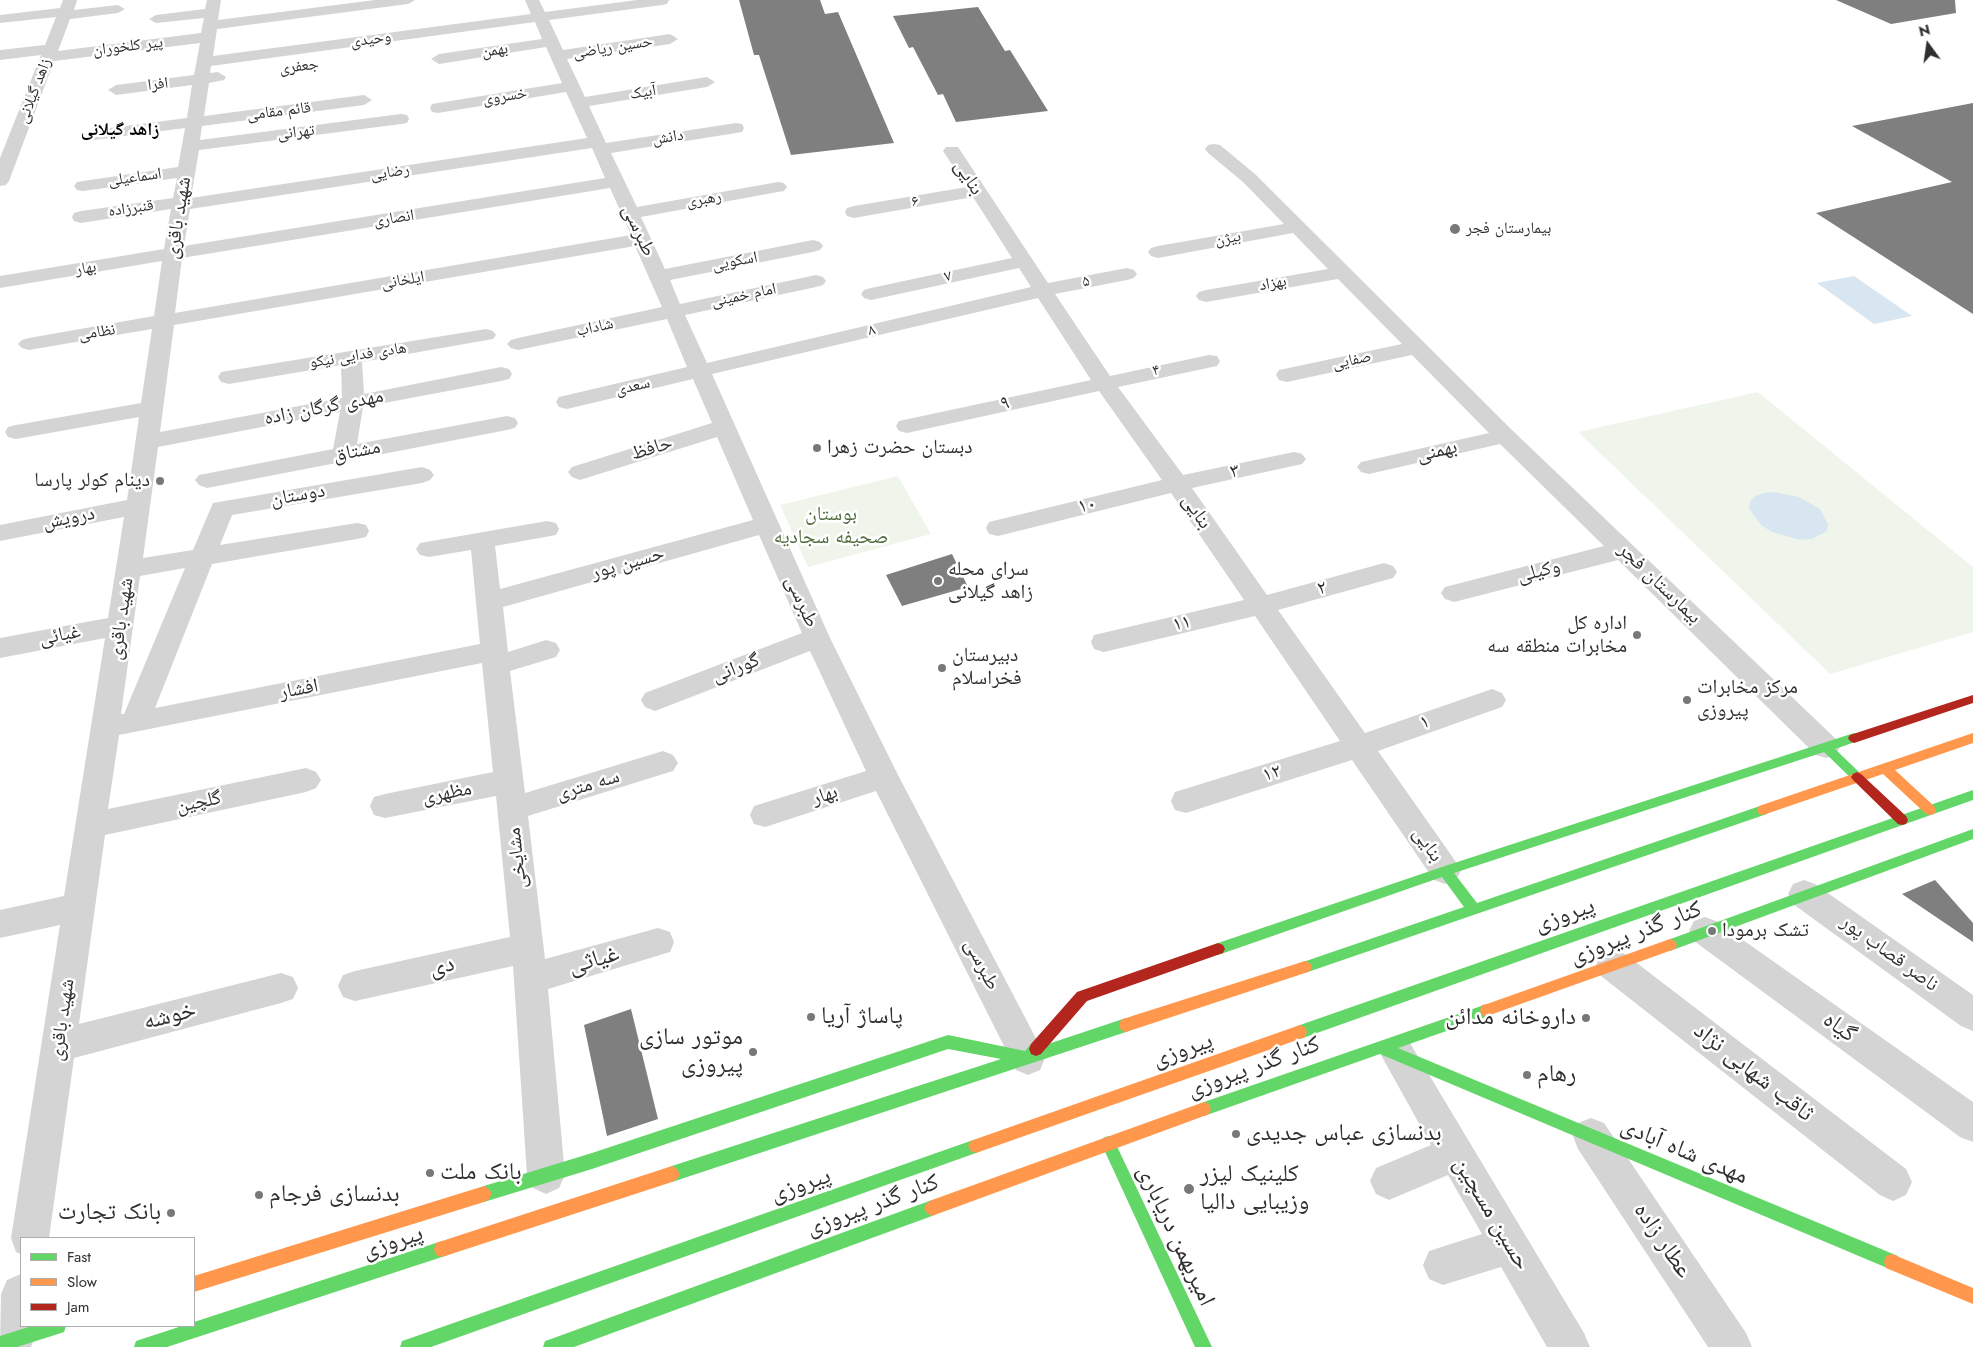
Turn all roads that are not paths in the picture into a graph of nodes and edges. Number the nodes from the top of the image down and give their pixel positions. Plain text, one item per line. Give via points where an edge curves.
1 (408, 0) edge
2 (662, 1) edge
3 (536, 8) edge
4 (66, 9) edge
5 (118, 10) dead end
6 (0, 19) edge
7 (156, 19) dead end
8 (211, 19) edge
9 (670, 39) dead end
10 (554, 49) junction
11 (49, 53) junction
12 (0, 55) edge
13 (440, 59) dead end
14 (202, 71) junction
15 (230, 76) dead end
16 (707, 82) dead end
17 (116, 90) dead end
18 (575, 95) junction
19 (364, 100) dead end
20 (438, 108) dead end
21 (400, 120) dead end
22 (736, 128) dead end
23 (94, 135) dead end
24 (600, 145) junction
25 (191, 146) junction
26 (1214, 149) dead end
27 (952, 151) dead end
28 (0, 181) edge
29 (616, 182) junction
30 (83, 186) dead end
31 (778, 187) dead end
32 (976, 191) junction
33 (182, 203) junction
34 (854, 212) dead end
35 (630, 214) junction
36 (80, 217) dead end
37 (1298, 227) junction
38 (642, 239) junction
39 (813, 246) dead end
40 (1158, 252) dead end
41 (173, 256) junction
42 (1025, 261) junction
43 (1341, 273) junction
44 (1127, 274) dead end
45 (657, 276) junction
46 (816, 281) dead end
47 (0, 282) edge
48 (1044, 290) junction
49 (871, 294) dead end
50 (1206, 296) dead end
51 (673, 312) junction
52 (164, 322) junction
53 (486, 335) dead end
54 (29, 344) dead end
55 (518, 344) dead end
56 (1418, 347) junction
57 (351, 357) junction
58 (1209, 361) dead end
59 (700, 372) junction
60 (500, 374) dead end
61 (1287, 375) dead end
62 (230, 377) dead end
63 (1103, 382) junction
64 (353, 402) junction
65 (567, 402) dead end
66 (152, 408) junction
67 (507, 423) dead end
68 (907, 426) dead end
69 (724, 427) junction
70 (16, 432) dead end
71 (1505, 436) junction
72 (148, 442) junction
73 (344, 454) junction
74 (1294, 460) dead end
75 (1369, 467) dead end
76 (580, 472) dead end
77 (422, 475) dead end
78 (207, 480) dead end
79 (1177, 484) junction
80 (138, 506) junction
81 (766, 525) junction
82 (998, 528) dead end
83 (547, 529) dead end
84 (357, 531) dead end
85 (0, 532) edge
86 (482, 541) junction
87 (429, 549) dead end
88 (1624, 550) junction
89 (204, 556) junction
90 (129, 569) junction
91 (1384, 572) dead end
92 (1454, 593) dead end
93 (488, 602) junction
94 (1260, 606) junction
95 (121, 625) junction
96 (817, 638) junction
97 (1104, 642) dead end
98 (0, 648) edge
99 (546, 650) dead end
100 (494, 658) junction
101 (1973, 699) edge
102 (655, 700) dead end
103 (1492, 700) dead end
104 (135, 722) junction
105 (106, 728) junction
106 (1973, 738) edge
107 (1358, 747) junction
108 (1826, 747) junction
109 (663, 763) dead end
110 (1885, 768) junction
111 (884, 777) junction
112 (1857, 777) junction
113 (306, 780) dead end
114 (511, 795) junction
115 (1973, 795) edge
116 (1186, 801) dead end
117 (385, 806) dead end
118 (1930, 810) junction
119 (765, 815) dead end
120 (1902, 820) junction
121 (91, 825) junction
122 (1973, 834) edge
123 (1445, 870) junction
124 (1804, 894) junction
125 (80, 907) junction
126 (1473, 908) junction
127 (0, 924) edge
128 (1705, 931) junction
129 (658, 942) dead end
130 (528, 963) junction
131 (1613, 965) junction
132 (356, 986) dead end
133 (280, 988) dead end
134 (1973, 1015) edge
135 (60, 1045) junction
136 (1388, 1051) junction
137 (1028, 1058) junction
138 (1973, 1124) edge
139 (1591, 1136) junction
140 (1108, 1143) junction
141 (1456, 1153) junction
142 (546, 1175) junction
143 (1389, 1181) dead end
144 (1893, 1182) dead end
145 (30, 1237) edge
146 (1510, 1245) junction
147 (1443, 1265) dead end
148 (195, 1284) edge
149 (1973, 1296) edge
150 (20, 1298) edge
151 (55, 1327) edge
152 (9, 1343) edge
153 (142, 1347) edge
154 (408, 1347) edge
155 (551, 1347) edge
156 (1204, 1347) edge
157 (1570, 1347) edge
158 (1732, 1347) edge

1 - 8 street
2 - 3 street, وحیدی
3 - 10 street, طبرسی
3 - 14 street, وحیدی
4 - 5 street
4 - 6 street
4 - 11 street, زاهد گیلانی
7 - 8 street
8 - 11 street, پیر کلخوران
8 - 14 street, شهید باقری
9 - 10 street, حسین ریاضی
10 - 13 street, بهمن
10 - 18 street, طبرسی
11 - 12 street, پیر کلخوران
11 - 28 street, زاهد گیلانی
14 - 15 street
14 - 17 street, افرا
14 - 25 street, شهید باقری
16 - 18 street, آبیک
18 - 20 street, خسروی
18 - 24 street, طبرسی
19 - 25 street, قائم مقامی
21 - 25 street, تهرانی
22 - 24 street, دانش
23 - 25 street
24 - 29 street, طبرسی
24 - 33 street, رضایی
25 - 30 street, اسماعیلی
25 - 33 street, شهید باقری
26 - 37 street, بیمارستان فجر via 1249,178
27 - 32 street, بنایی
29 - 35 street, طبرسی
29 - 41 street, انصاری
31 - 35 street, رهبری
32 - 34 street, ۶
32 - 42 street, بنایی
33 - 36 street, قنبرزاده
33 - 41 street, شهید باقری
35 - 38 street, طبرسی
37 - 40 street, بیژن
37 - 43 street, بیمارستان فجر
38 - 45 street, طبرسی
38 - 52 street, ایلخانی
39 - 45 street, اسکویی
41 - 47 street, بهار
41 - 52 street, شهید باقری
42 - 48 street, بنایی
42 - 49 street, ۷
43 - 50 street, بهزاد
43 - 56 street, بیمارستان فجر
44 - 48 street, ۵
45 - 51 street, طبرسی
46 - 51 street, امام خمینی
48 - 59 street, ۸
48 - 63 street, بنایی
51 - 55 street, شاداب
51 - 59 street, طبرسی
52 - 54 street, نظامی
52 - 66 street, شهید باقری
53 - 57 street, هادی فدایی نیکو
56 - 61 street, صفایی
56 - 71 street, بیمارستان فجر
57 - 62 street, هادی فدایی نیکو
57 - 64 street
58 - 63 street, ۴
59 - 65 street, سعدی
59 - 69 street, طبرسی
60 - 64 street, مهدی گرگان زاده
63 - 68 street, ۹
63 - 79 street, بنایی
64 - 72 street, مهدی گرگان زاده
64 - 73 street
66 - 70 street
66 - 72 street, شهید باقری
67 - 73 street, مشتاق
69 - 76 street, حافظ
69 - 81 street, طبرسی
71 - 75 street, بهمنی
71 - 88 street, بیمارستان فجر
72 - 80 street, شهید باقری
73 - 78 street, مشتاق
74 - 79 street, ۳
77 - 89 street, دوستان via 222,509
79 - 82 street, ۱۰
79 - 94 street, بنایی
80 - 85 street, درویش
80 - 90 street, شهید باقری
81 - 93 street, حسین پور
81 - 96 street, طبرسی
83 - 86 street
84 - 89 street
86 - 87 street
86 - 93 street, مشایخی
88 - 92 street, وکیلی
88 - 108 street, بیمارستان فجر
89 - 90 street
89 - 104 street, دوستان
90 - 95 street, شهید باقری
91 - 94 street, ۲
93 - 100 street, مشایخی
94 - 97 street, ۱۱
94 - 107 street, بنایی
95 - 98 street, غیائی
95 - 105 street, شهید باقری
96 - 102 street, گورانی
96 - 111 street, طبرسی
99 - 100 street, افشار
100 - 104 street, افشار
100 - 114 street, مشایخی
101 - 108 main road
103 - 107 street, ۱
104 - 105 street, افشار
105 - 121 street, شهید باقری
106 - 110 main road, پیروزی
107 - 116 street, ۱۲
107 - 123 street, بنایی
108 - 112 main road
108 - 123 main road
109 - 114 street, سه متری
110 - 112 main road, پیروزی
110 - 118 main road
111 - 119 street, بهار
111 - 137 street, طبرسی
112 - 120 main road
112 - 126 main road, پیروزی
113 - 121 street, گلچین
114 - 117 street, مظهری
114 - 130 street, مشایخی
115 - 118 main road, پیروزی
118 - 120 main road, پیروزی
120 - 154 main road, پیروزی
121 - 125 street, شهید باقری
122 - 124 main road, کنار گذر پیروزی
123 - 126 main road
123 - 137 main road via 1082,996
124 - 128 main road, کنار گذر پیروزی
124 - 134 street, ناصر قصاب پور
125 - 127 street
125 - 135 street, شهید باقری
126 - 137 main road, پیروزی
128 - 131 main road, کنار گذر پیروزی
128 - 138 street, گیاه
129 - 130 street, غیاثی
130 - 132 street, دی
130 - 142 street, مشایخی
131 - 136 main road, کنار گذر پیروزی
131 - 144 street, ثاقب شهابی نژاد
133 - 135 street, خوشه
135 - 145 street, شهید باقری
136 - 139 main road, مهدی شاه آبادی
136 - 140 main road, کنار گذر پیروزی
136 - 141 street, حسین مسچین
137 - 142 main road, پیروزی via 948,1042
137 - 153 main road, پیروزی
139 - 149 main road, مهدی شاه آبادی
139 - 158 street, عطار زاده
140 - 155 main road, کنار گذر پیروزی
140 - 156 main road, امیربهمن دریاباری
141 - 143 street
141 - 146 street, حسین مسچین
142 - 148 main road, پیروزی
146 - 147 street
146 - 157 street, حسین مسچین
150 - 152 street
151 - 152 main road

